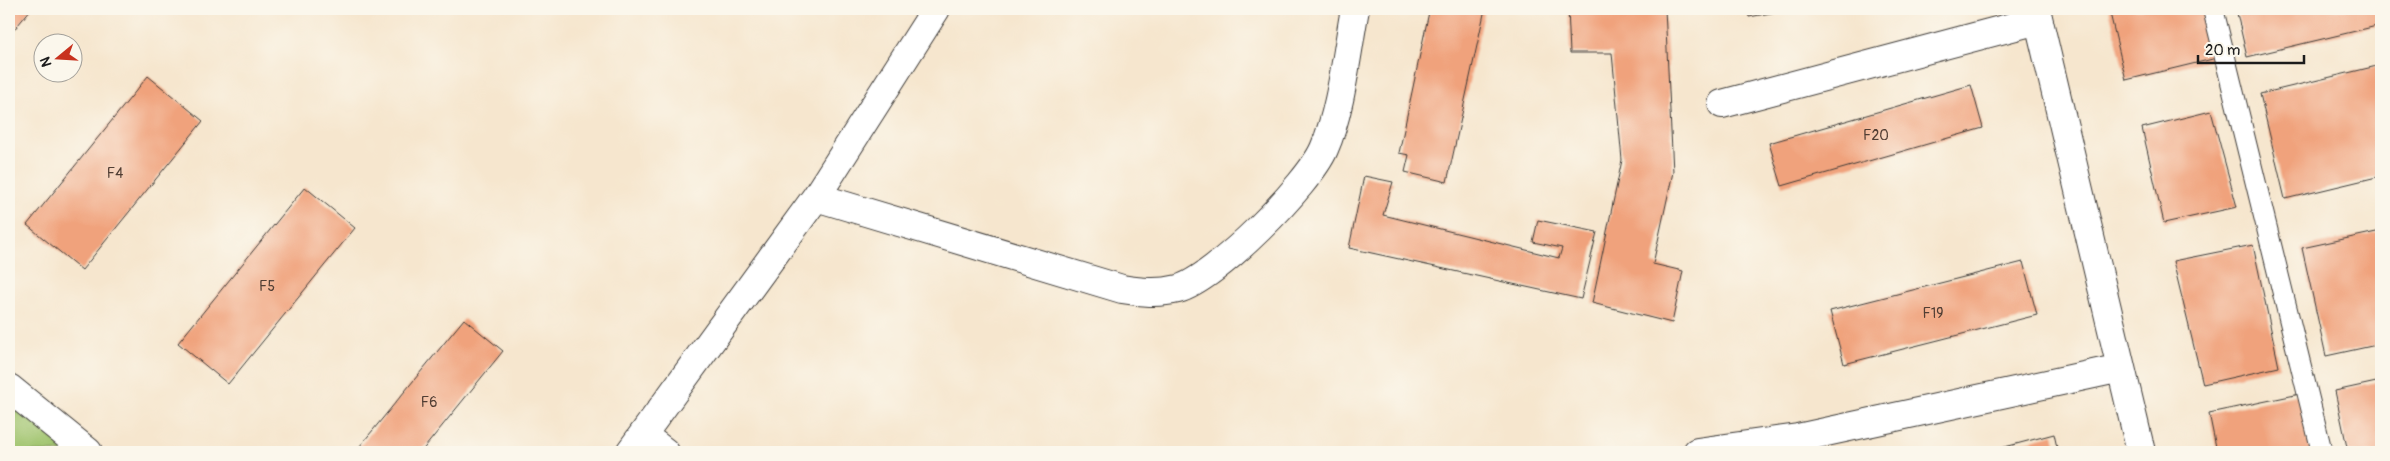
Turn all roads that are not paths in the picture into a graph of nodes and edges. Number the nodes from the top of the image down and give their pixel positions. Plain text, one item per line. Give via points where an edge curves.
1 (936, 9) edge
2 (1355, 9) edge
3 (2213, 9) edge
4 (2037, 14) edge
5 (1722, 104) dead end
6 (816, 197) junction
7 (2121, 368) junction
8 (9, 388) edge
9 (636, 443) edge
10 (1799, 445) edge
11 (88, 452) edge
12 (666, 452) edge
13 (1697, 452) edge
14 (2141, 452) edge
15 (2322, 452) edge

1 - 6 street
2 - 6 street via 1331,131 1311,171 1242,246 1212,271 1180,288 1150,294 1122,289
3 - 15 lane
4 - 5 street
4 - 7 street
6 - 9 street
7 - 10 street
7 - 14 street
8 - 11 street
9 - 12 street
10 - 13 street

